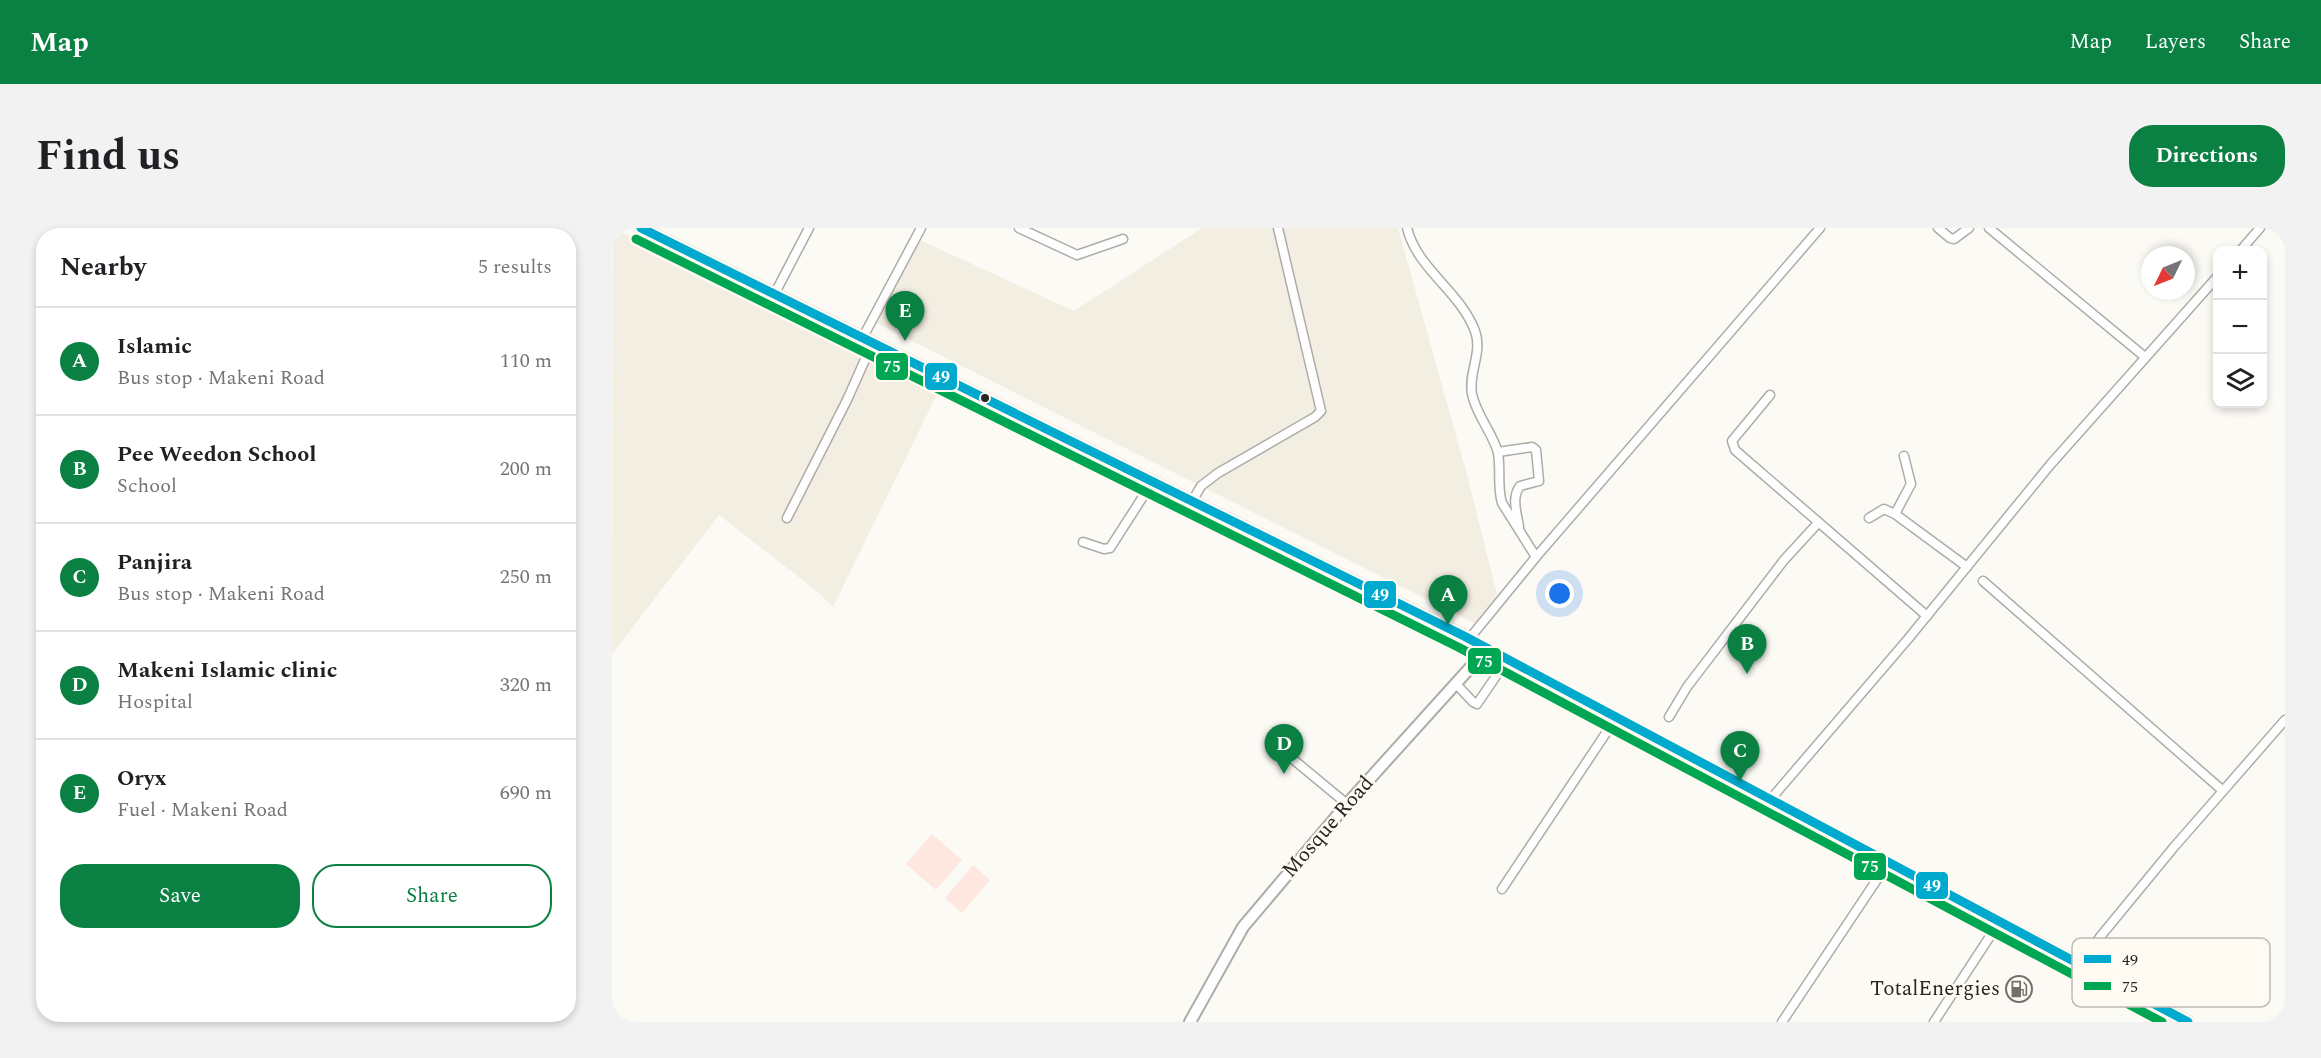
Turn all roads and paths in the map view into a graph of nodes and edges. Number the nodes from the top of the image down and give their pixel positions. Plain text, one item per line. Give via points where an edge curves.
1 (641, 228) edge
2 (809, 228) edge
3 (921, 228) edge
4 (1019, 228) edge
5 (1278, 228) edge
6 (1407, 228) edge
7 (1820, 228) edge
8 (1938, 228) edge
9 (1969, 228) edge
10 (1989, 228) edge
11 (2260, 228) edge
12 (1123, 239) dead end
13 (2244, 246) edge
14 (2213, 280) edge
15 (774, 295) junction
16 (867, 341) junction
17 (2145, 357) junction
18 (1770, 395) dead end
19 (1498, 452) junction
20 (1904, 456) dead end
21 (1153, 482) junction
22 (1193, 500) junction
23 (1894, 514) junction
24 (787, 518) dead end
25 (1869, 518) dead end
26 (1818, 523) junction
27 (1520, 532) junction
28 (1083, 542) dead end
29 (1536, 557) junction
30 (1967, 567) junction
31 (1983, 581) dead end
32 (1927, 616) junction
33 (1469, 639) junction
34 (1487, 649) junction
35 (1507, 660) junction
36 (1457, 685) junction
37 (1669, 717) dead end
38 (1616, 718) junction
39 (2285, 720) edge
40 (1277, 746) dead end
41 (2222, 790) junction
42 (1770, 800) junction
43 (1347, 804) junction
44 (1888, 863) junction
45 (1502, 889) dead end
46 (2000, 921) junction
47 (2100, 938) edge
48 (2072, 961) edge
49 (2160, 1007) edge
50 (1190, 1022) edge
51 (1782, 1022) edge
52 (1934, 1022) edge
53 (2188, 1022) edge

1 - 15 main road
2 - 15 street
3 - 16 street
4 - 12 street via 1073,255
5 - 22 street via 1321,411 1218,473 1201,486
6 - 19 street via 1415,251 1460,304 1474,329 1478,348 1472,393
7 - 29 street
8 - 9 street via 1954,239
10 - 17 street
11 - 13 street
14 - 17 street
15 - 16 main road
16 - 21 main road
16 - 24 street via 850,392
17 - 30 street
18 - 26 street via 1732,445
19 - 27 street via 1499,494
19 - 27 street via 1532,447 1536,450 1539,481 1520,486 1514,499
20 - 23 street via 1911,481
21 - 22 main road
21 - 28 street via 1110,548
22 - 33 main road
23 - 25 street via 1884,509
23 - 30 street
26 - 32 street
26 - 37 street via 1784,560 1687,687
27 - 29 street
29 - 33 street
30 - 32 street
31 - 41 street
32 - 42 street
33 - 34 main road
34 - 35 main road
34 - 36 main road, Mosque Road
35 - 36 street via 1477,704
35 - 38 main road
36 - 43 main road, Mosque Road
38 - 42 main road
38 - 45 street
39 - 41 street
40 - 43 street
41 - 47 street
42 - 44 main road
43 - 50 main road, Mosque Road via 1243,927
44 - 46 main road
44 - 51 street
46 - 48 main road
46 - 52 street
49 - 53 main road

